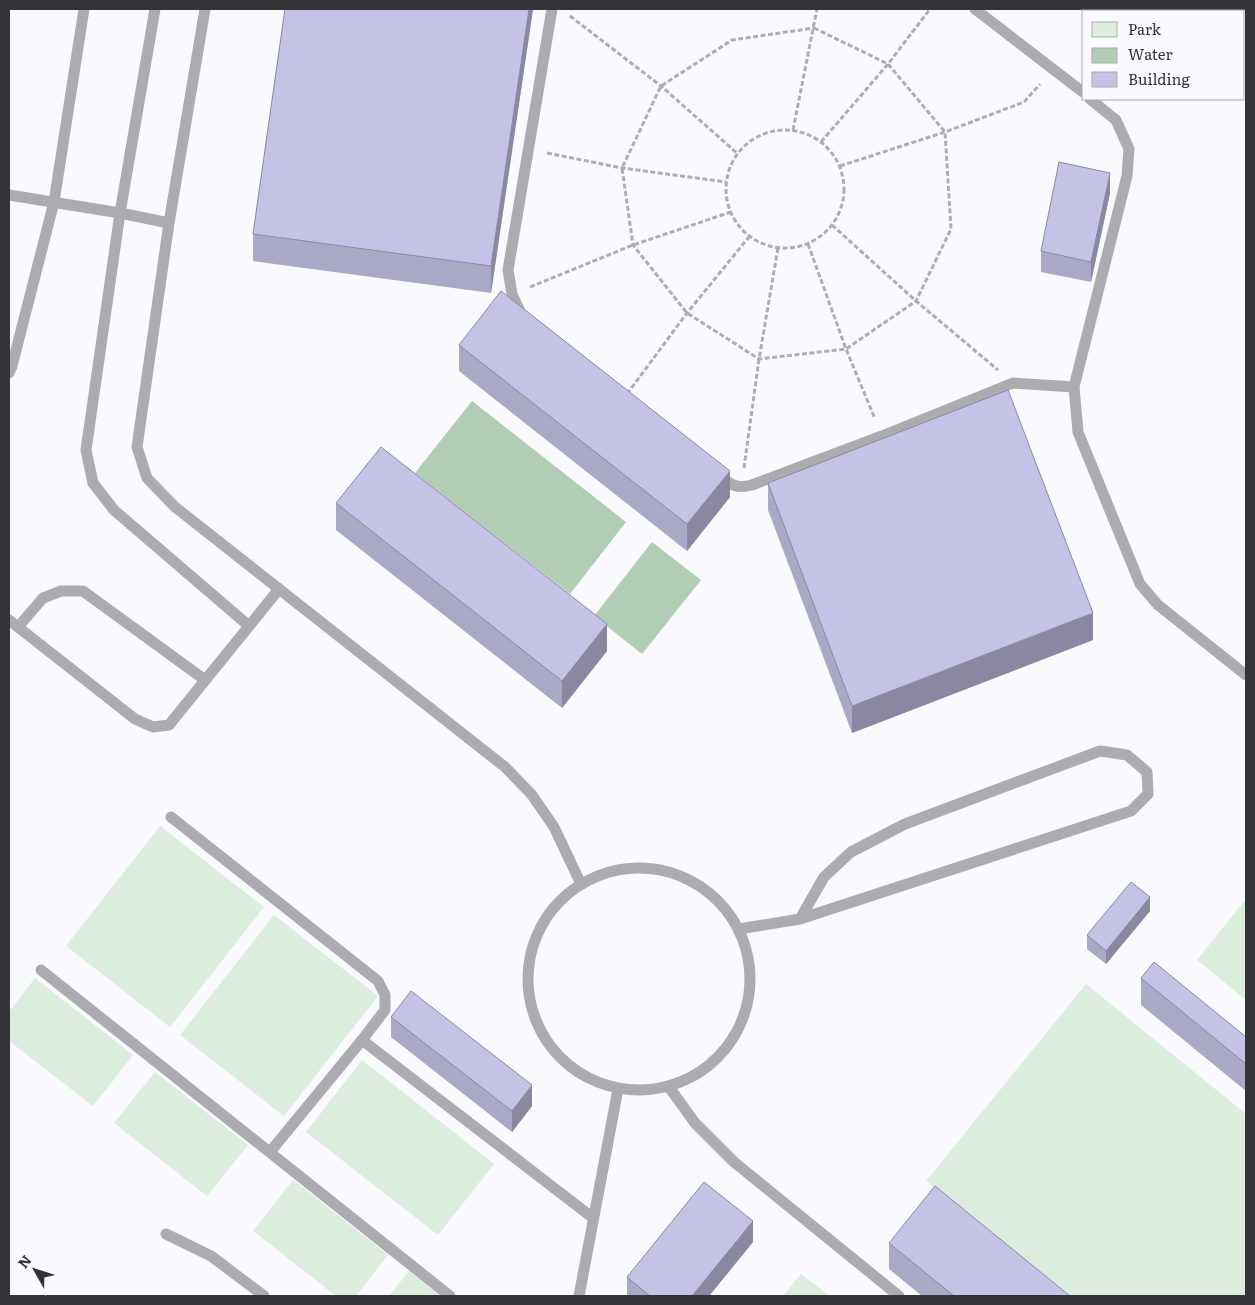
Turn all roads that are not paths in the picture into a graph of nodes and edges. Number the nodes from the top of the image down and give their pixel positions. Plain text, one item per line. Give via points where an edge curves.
1 (84, 9) edge
2 (154, 9) edge
3 (205, 9) edge
4 (552, 9) edge
5 (975, 9) edge
6 (1082, 92) edge
7 (1092, 100) edge
8 (9, 195) edge
9 (54, 202) junction
10 (120, 213) junction
11 (169, 223) junction
12 (530, 324) edge
13 (9, 373) edge
14 (1074, 387) junction
15 (708, 466) edge
16 (279, 589) junction
17 (13, 623) edge
18 (249, 626) junction
19 (1246, 675) edge
20 (205, 680) junction
21 (172, 817) dead end
22 (581, 884) junction
23 (800, 920) junction
24 (739, 929) junction
25 (41, 970) dead end
26 (362, 1040) junction
27 (669, 1087) junction
28 (618, 1089) junction
29 (270, 1152) junction
30 (593, 1218) junction
31 (166, 1234) dead end
32 (264, 1296) edge
33 (450, 1296) edge
34 (578, 1296) edge
35 (899, 1296) edge

1 - 9 lane
2 - 10 lane
3 - 11 lane
4 - 12 lane via 508,270 512,294
5 - 6 lane
7 - 14 lane via 1116,120 1129,149 1127,176
8 - 9 lane
9 - 10 lane
9 - 13 lane
10 - 11 lane
10 - 18 lane via 86,450 93,483 114,510
11 - 16 lane via 137,447 147,478 174,506
14 - 15 lane via 1013,383 752,486 741,488 731,485
14 - 19 lane via 1078,432 1140,584 1158,605
16 - 18 lane
16 - 22 lane via 505,767 532,795 554,827
17 - 20 lane via 43,598 61,591 83,591
17 - 20 lane via 135,719 153,727 169,725
18 - 20 lane
21 - 26 lane via 378,981 385,995 385,1010
22 - 24 lane via 599,874 619,869 639,867 680,874 715,896
22 - 28 lane via 564,896 539,929 528,969 528,989 539,1029 554,1051 580,1074
23 - 23 lane via 824,877 851,852 905,824 1100,751 1127,755 1147,772 1148,794 1131,810
23 - 24 lane
24 - 27 lane via 747,948 750,989 747,1009 739,1028 714,1061 698,1074
25 - 29 lane
26 - 29 lane
26 - 30 lane
27 - 28 lane via 639,1091
27 - 35 lane via 695,1122 734,1162
28 - 30 lane
29 - 33 lane
30 - 34 lane
31 - 32 lane via 211,1256

